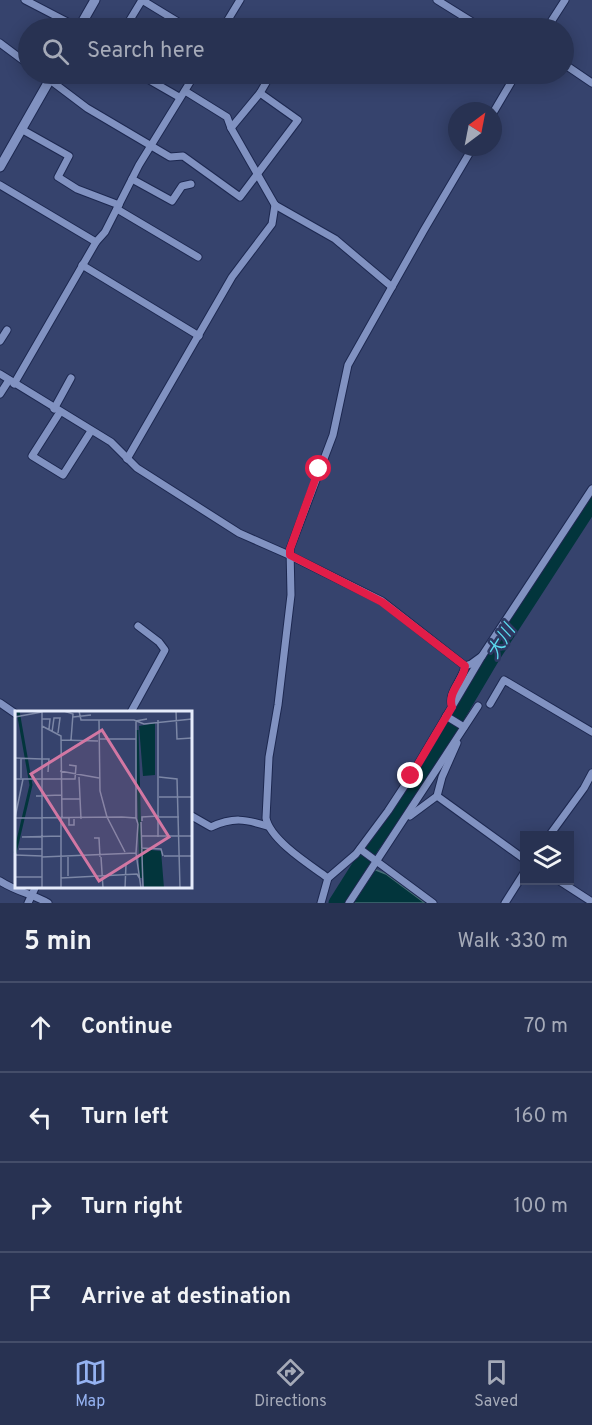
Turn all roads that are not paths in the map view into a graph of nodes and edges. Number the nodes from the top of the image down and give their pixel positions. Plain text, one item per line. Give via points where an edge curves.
1 (25, 0) edge
2 (95, 0) edge
3 (142, 0) edge
4 (240, 0) edge
5 (437, 0) edge
6 (565, 0) edge
7 (60, 18) edge
8 (85, 18) edge
9 (131, 18) edge
10 (172, 18) edge
11 (229, 18) edge
12 (466, 18) edge
13 (553, 18) edge
14 (0, 43) edge
15 (18, 56) edge
16 (574, 71) edge
17 (592, 83) edge
18 (44, 84) edge
19 (59, 84) edge
20 (156, 84) edge
21 (189, 84) edge
22 (265, 84) edge
23 (510, 84) edge
24 (185, 91) junction
25 (260, 93) junction
26 (179, 97) junction
27 (499, 102) edge
28 (231, 128) junction
29 (21, 129) junction
30 (150, 147) junction
31 (468, 156) edge
32 (0, 166) edge
33 (258, 175) junction
34 (132, 179) junction
35 (190, 184) dead end
36 (0, 185) edge
37 (275, 205) junction
38 (118, 207) junction
39 (96, 242) junction
40 (198, 257) dead end
41 (82, 265) junction
42 (392, 287) junction
43 (6, 330) dead end
44 (199, 336) junction
45 (0, 341) edge
46 (0, 374) edge
47 (71, 378) dead end
48 (12, 382) junction
49 (0, 394) edge
50 (57, 410) junction
51 (91, 431) junction
52 (127, 459) junction
53 (592, 489) edge
54 (290, 555) junction
55 (138, 626) dead end
56 (482, 656) junction
57 (465, 666) junction
58 (0, 703) edge
59 (490, 704) dead end
60 (478, 706) dead end
61 (452, 707) junction
62 (132, 711) edge
63 (15, 713) edge
64 (447, 716) junction
65 (462, 726) junction
66 (592, 732) edge
67 (459, 735) junction
68 (592, 773) edge
69 (590, 783) edge
70 (437, 796) junction
71 (192, 816) edge
72 (405, 820) junction
73 (267, 826) junction
74 (553, 831) edge
75 (362, 850) junction
76 (520, 855) edge
77 (376, 860) junction
78 (328, 878) junction
79 (0, 880) edge
80 (520, 880) edge
81 (566, 885) edge
82 (35, 888) edge
83 (32, 895) junction
84 (592, 902) edge
85 (28, 903) edge
86 (48, 903) edge
87 (321, 903) edge
88 (349, 903) edge
89 (433, 903) edge
90 (505, 903) edge

1 - 7 street
2 - 8 main road
3 - 9 street
3 - 10 street
4 - 11 street
5 - 12 street
6 - 13 street
14 - 15 street
16 - 17 street
18 - 29 main road
19 - 30 street via 87,108
20 - 26 street
21 - 24 street
22 - 25 street
23 - 27 street
24 - 26 street
24 - 28 street via 227,117
25 - 28 street
25 - 33 street via 298,120
26 - 30 street
28 - 33 street
29 - 32 main road
29 - 38 street via 69,156 58,177
30 - 33 street via 171,158 183,156 240,197
30 - 34 street
31 - 42 street
33 - 37 street
34 - 35 street via 172,201 182,186
34 - 38 street
36 - 39 street
37 - 42 street via 335,239
37 - 44 street via 272,224 232,277
38 - 39 street
38 - 40 street
39 - 41 street
41 - 44 street
41 - 48 street
42 - 54 street via 348,365 337,424
43 - 45 street
44 - 52 street
46 - 48 street
47 - 50 street
48 - 49 street
48 - 50 street
50 - 51 street
50 - 51 street via 32,456 63,475
51 - 52 street via 118,448
52 - 54 street via 239,533
53 - 56 street
54 - 57 street via 382,602
54 - 73 street via 291,595 269,758
55 - 62 street via 165,650
56 - 57 street
56 - 61 street
57 - 61 street via 451,698
58 - 63 street
59 - 66 street via 504,680
60 - 65 street
61 - 64 street
64 - 65 street
64 - 75 street
65 - 67 street
67 - 70 street
67 - 72 street
68 - 69 street
69 - 74 street
70 - 72 street
70 - 76 street
71 - 73 street via 211,827 227,820
72 - 77 street
73 - 78 street
75 - 77 street
75 - 78 street
77 - 88 street
77 - 89 street
78 - 87 street
79 - 83 street
80 - 90 street
81 - 84 street
82 - 83 street
83 - 85 street
83 - 86 street

